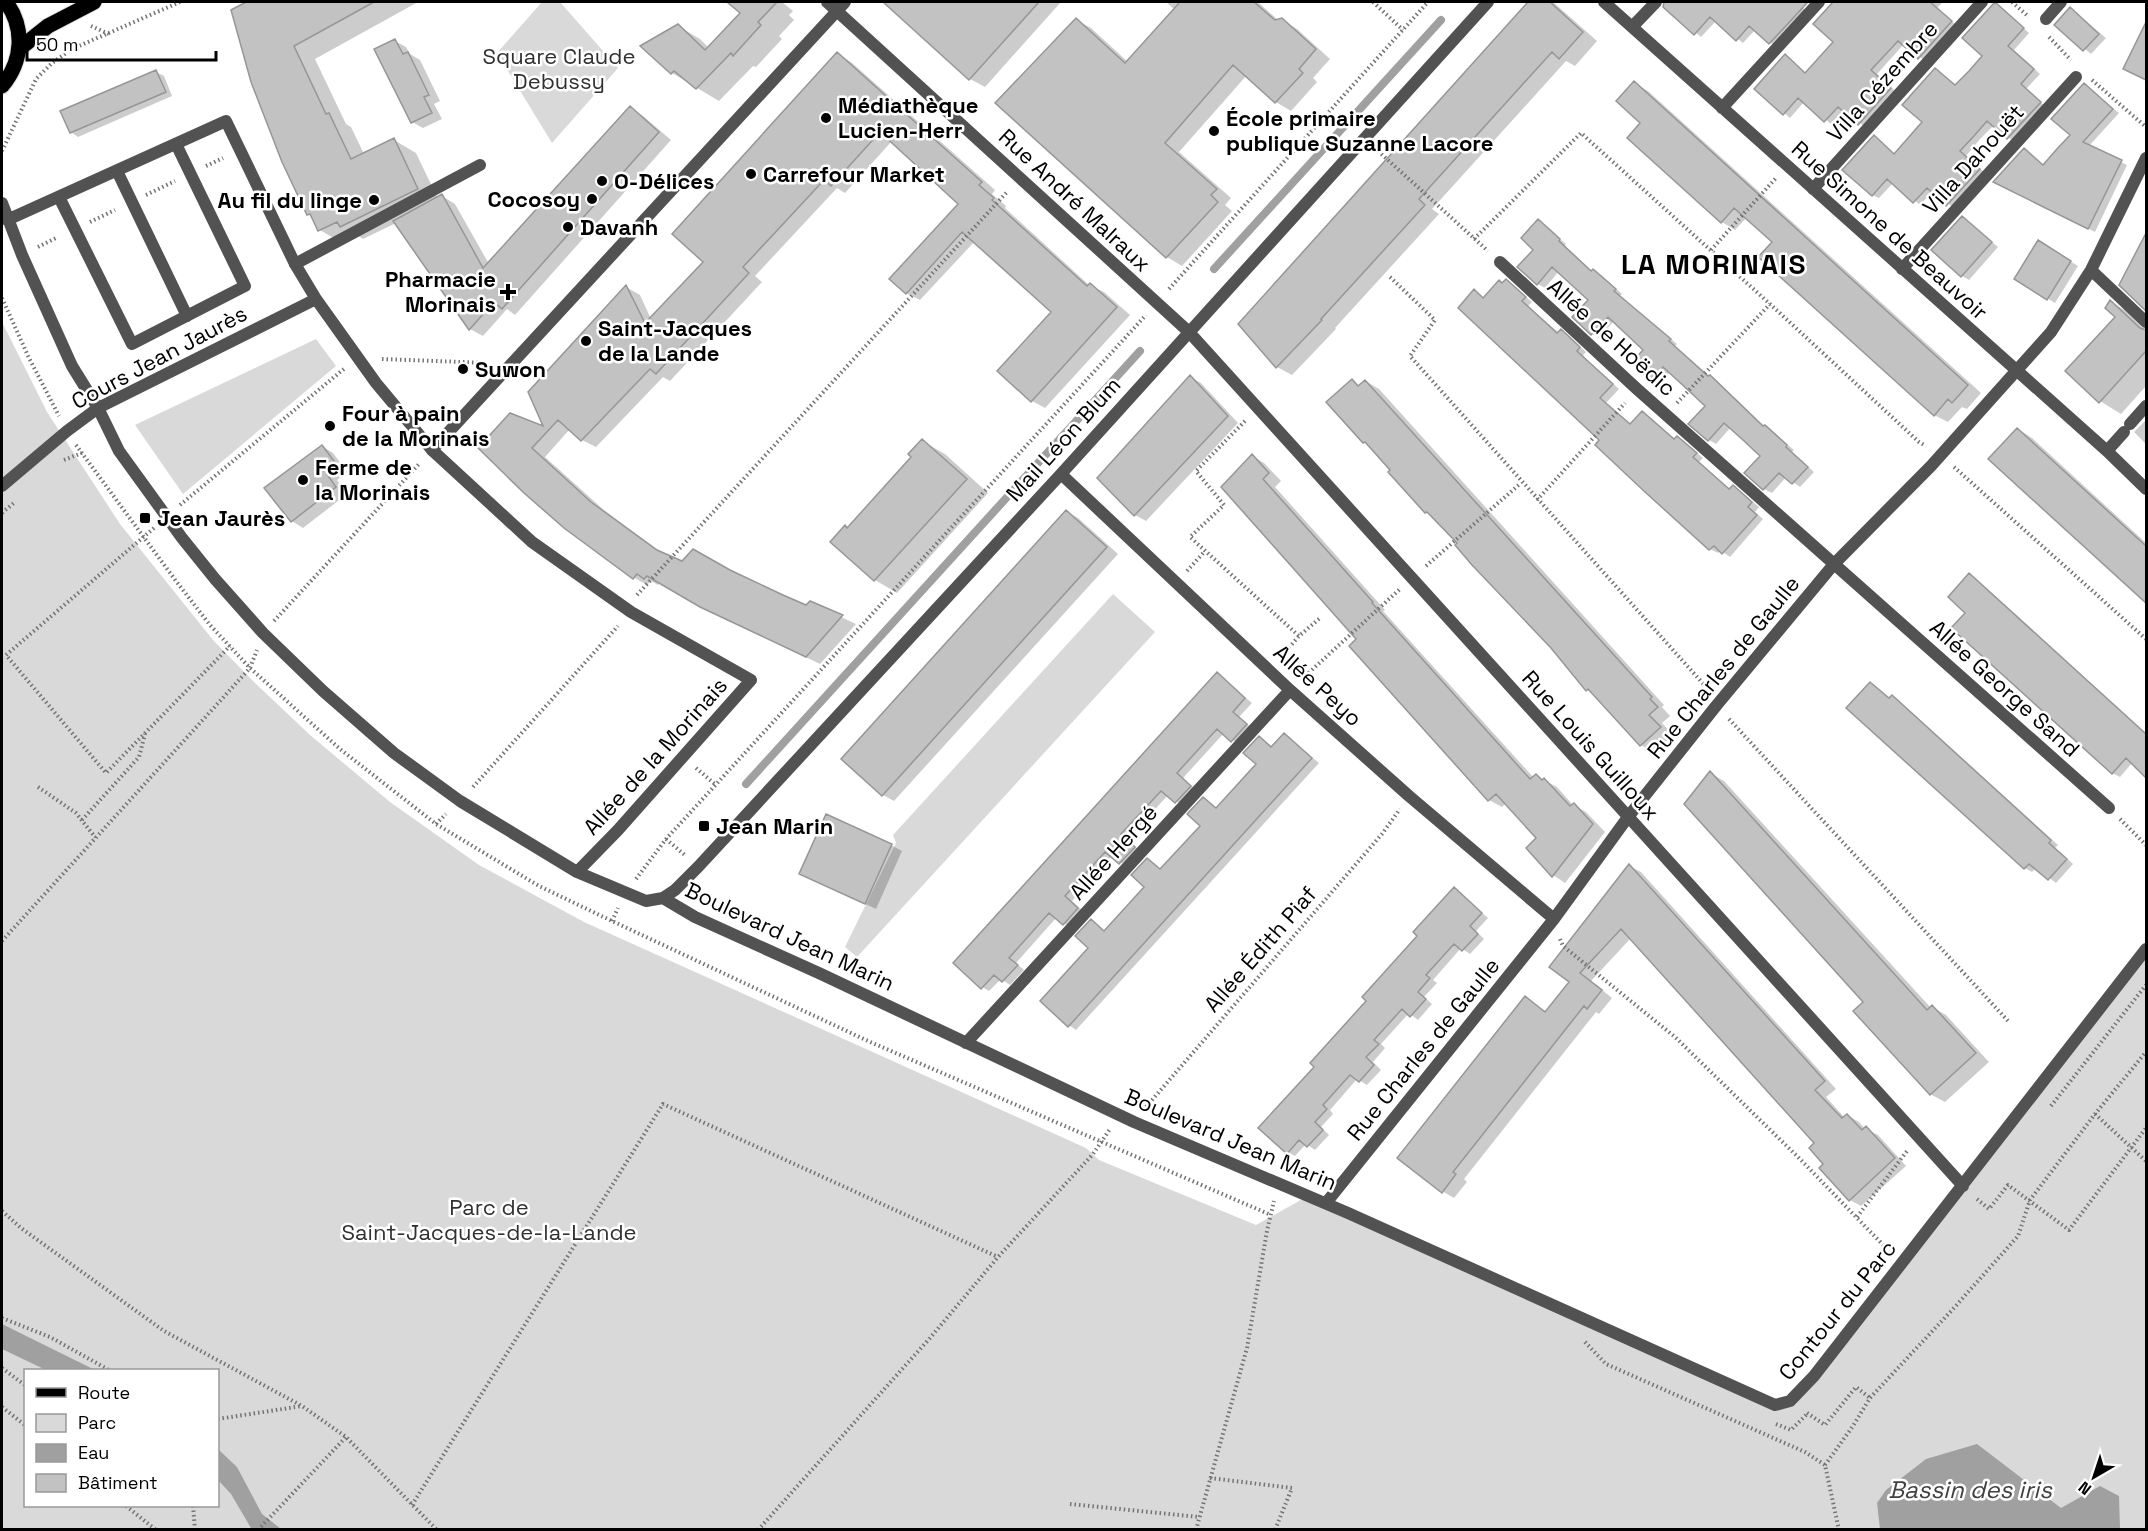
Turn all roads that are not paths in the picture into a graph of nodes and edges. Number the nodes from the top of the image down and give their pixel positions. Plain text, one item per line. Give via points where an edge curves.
1 (6, 2) edge
2 (94, 2) edge
3 (827, 2) edge
4 (1488, 2) edge
5 (1604, 2) edge
6 (1656, 2) edge
7 (1820, 2) edge
8 (1982, 2) edge
9 (2061, 2) edge
10 (841, 6) edge
11 (2046, 19) dead end
12 (1632, 27) junction
13 (19, 49) junction
14 (2076, 77) dead end
15 (2, 86) edge
16 (1722, 108) junction
17 (176, 144) junction
18 (2146, 158) edge
19 (480, 165) dead end
20 (117, 171) junction
21 (1813, 189) junction
22 (59, 197) junction
23 (2, 203) edge
24 (7, 220) junction
25 (1500, 262) road end
26 (295, 264) junction
27 (2092, 268) junction
28 (1902, 269) junction
29 (316, 299) junction
30 (2146, 314) edge
31 (187, 316) junction
32 (2146, 321) edge
33 (1189, 332) junction
34 (2017, 372) junction
35 (2146, 406) edge
36 (98, 408) junction
37 (432, 450) junction
38 (2107, 451) junction
39 (1061, 474) junction
40 (2, 486) edge
41 (2146, 489) edge
42 (1834, 564) junction
43 (1290, 690) junction
44 (2109, 808) road end
45 (1628, 817) junction
46 (577, 872) junction
47 (663, 898) junction
48 (1554, 920) junction
49 (2146, 949) edge
50 (966, 1043) junction
51 (1963, 1186) junction
52 (1326, 1203) junction
53 (1348, 1213) joint

1 - 13 main road via 17,22
2 - 13 main road via 48,26
3 - 10 street, Rue André Malraux
4 - 33 street, Mail Léon Blum
5 - 12 street, Rue Simone de Beauvoir
6 - 12 street
7 - 16 street
8 - 21 street, Villa Cézembre
9 - 11 street
10 - 33 street, Rue André Malraux via 1020,178
10 - 37 street
12 - 16 street, Rue Simone de Beauvoir
13 - 15 main road via 14,68
14 - 28 street, Villa Dahouët
16 - 21 street, Rue Simone de Beauvoir
17 - 20 street, Allée de la Morinais
17 - 26 street, Allée de la Morinais via 226,121
17 - 31 street via 245,286
18 - 27 street, Rue Charles de Gaulle
19 - 26 street
20 - 22 street, Allée de la Morinais
20 - 31 street
21 - 28 street, Rue Simone de Beauvoir
22 - 24 street, Allée de la Morinais
22 - 31 street via 132,344
23 - 24 street, Boulevard Jean Marin
24 - 36 street, Boulevard Jean Marin via 72,366
25 - 42 street, Allée de Hoëdic
26 - 29 street, Allée de la Morinais
27 - 30 street
27 - 32 street
27 - 34 street, Rue Charles de Gaulle via 2051,332
28 - 34 street, Rue Simone de Beauvoir
29 - 36 street, Cours Jean Jaurès
29 - 37 street, Allée de la Morinais via 357,358
33 - 39 street, Mail Léon Blum
33 - 45 street, Rue Louis Guilloux
34 - 38 street, Rue Simone de Beauvoir
34 - 42 street, Rue Charles de Gaulle
35 - 38 street
36 - 40 street, Cours Jean Jaurès
36 - 46 street, Boulevard Jean Marin via 119,451 215,579 323,692 394,753 460,801
37 - 46 street, Allée de la Morinais via 532,542 628,610 751,681
38 - 41 street, Rue Simone de Beauvoir
39 - 43 street, Allée Peyo
39 - 47 street, Mail Léon Blum via 698,867
42 - 44 street, Allée George Sand
42 - 45 street, Rue Charles de Gaulle
43 - 48 street, Allée Peyo
43 - 50 street, Allée Hergé
45 - 48 street, Rue Charles de Gaulle
45 - 51 street, Rue Louis Guilloux
46 - 47 street, Boulevard Jean Marin via 646,901
47 - 50 street, Boulevard Jean Marin via 695,917
48 - 52 street, Rue Charles de Gaulle
49 - 51 street, Contour du Parc
50 - 52 street, Boulevard Jean Marin via 1134,1122
51 - 53 street, Contour du Parc via 1814,1376 1790,1401 1775,1405
52 - 53 street, Boulevard Jean Marin

